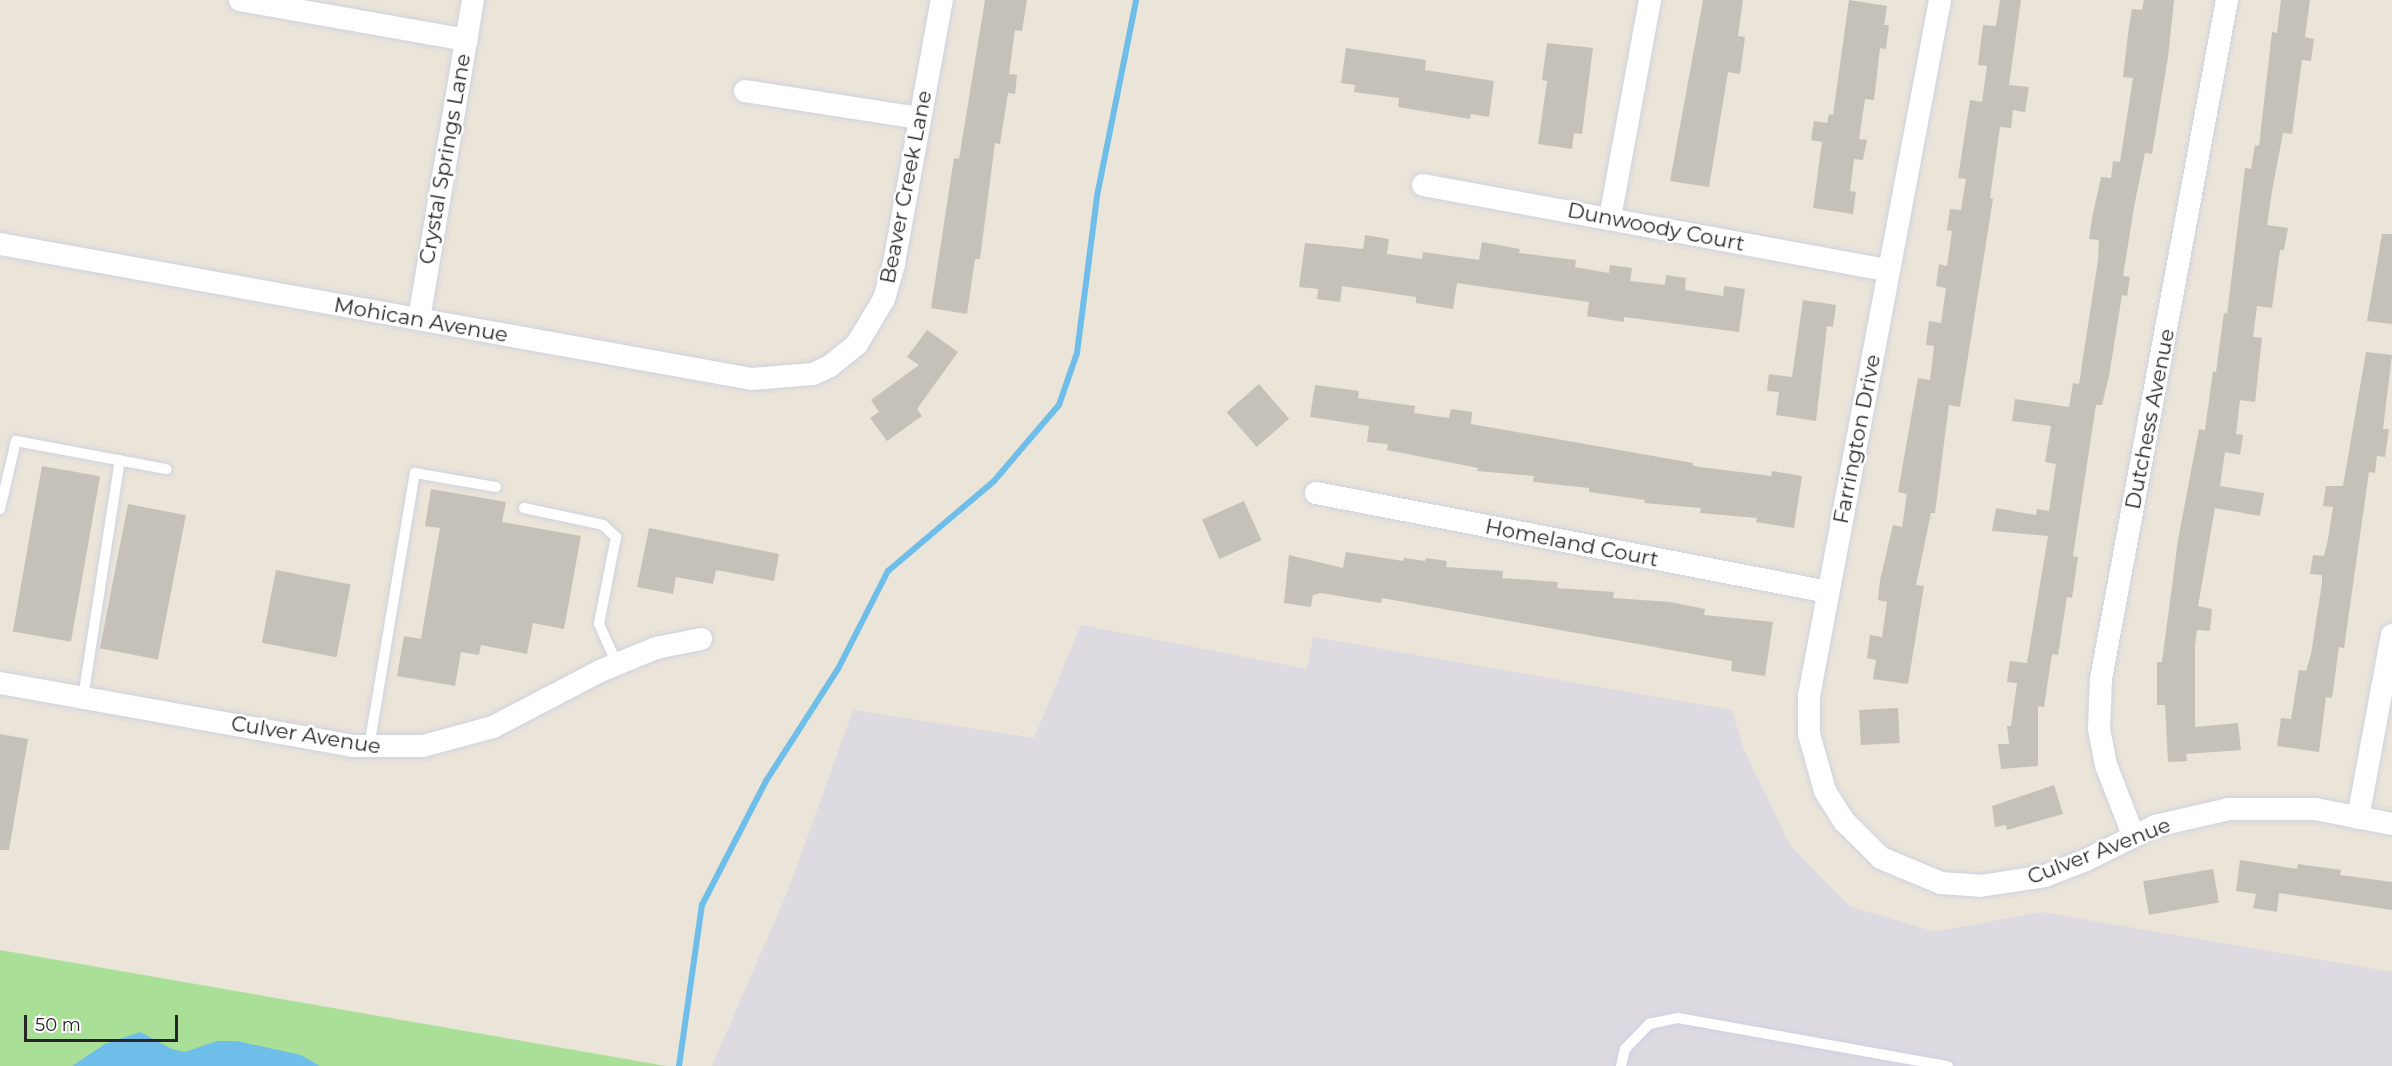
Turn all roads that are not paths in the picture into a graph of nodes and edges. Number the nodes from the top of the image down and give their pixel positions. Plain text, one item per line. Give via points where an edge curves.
1 (240, 0) edge
2 (473, 0) edge
3 (942, 0) edge
4 (1650, 0) edge
5 (1940, 0) edge
6 (2227, 0) edge
7 (466, 40) junction
8 (745, 91) dead end
9 (920, 118) junction
10 (1424, 185) dead end
11 (1610, 218) junction
12 (0, 244) edge
13 (1888, 270) junction
14 (419, 319) junction
15 (840, 360) joint
16 (120, 460) junction
17 (166, 469) dead end
18 (496, 487) dead end
19 (1316, 493) dead end
20 (524, 508) dead end
21 (0, 509) edge
22 (1828, 592) junction
23 (2392, 635) edge
24 (701, 639) dead end
25 (618, 664) junction
26 (0, 683) edge
27 (83, 698) junction
28 (369, 747) junction
29 (2358, 818) junction
30 (2392, 824) edge
31 (2133, 835) junction
32 (1881, 858) joint
33 (1621, 1066) edge
34 (1948, 1066) edge

1 - 7 street
2 - 7 street, Crystal Springs Lane
3 - 9 street, Beaver Creek Lane
4 - 11 street
5 - 13 street, Farrington Drive
6 - 31 street, Dutchess Avenue via 2101,679 2099,728
7 - 14 street, Crystal Springs Lane
8 - 9 street
9 - 15 street, Beaver Creek Lane via 884,299 857,344
10 - 11 street, Dunwoody Court
11 - 13 street, Dunwoody Court
12 - 14 street, Mohican Avenue
13 - 22 street, Farrington Drive
14 - 15 street, Mohican Avenue via 752,379 813,374
16 - 17 lane
16 - 21 lane via 16,441
16 - 27 lane
18 - 28 lane via 415,473
19 - 22 street, Homeland Court
20 - 25 lane via 603,525 616,537 599,624
22 - 32 street, Farrington Drive via 1808,708 1815,762 1825,791 1844,821
23 - 29 street
24 - 25 street, Culver Avenue via 657,648
25 - 28 street, Culver Avenue via 476,733 423,746
26 - 27 street, Culver Avenue
27 - 28 street, Culver Avenue
29 - 30 street, Culver Avenue
29 - 31 street, Culver Avenue via 2315,809 2229,809
31 - 32 street, Culver Avenue via 2086,860 2012,883 1941,883
33 - 34 lane via 1625,1049 1649,1024 1678,1018

